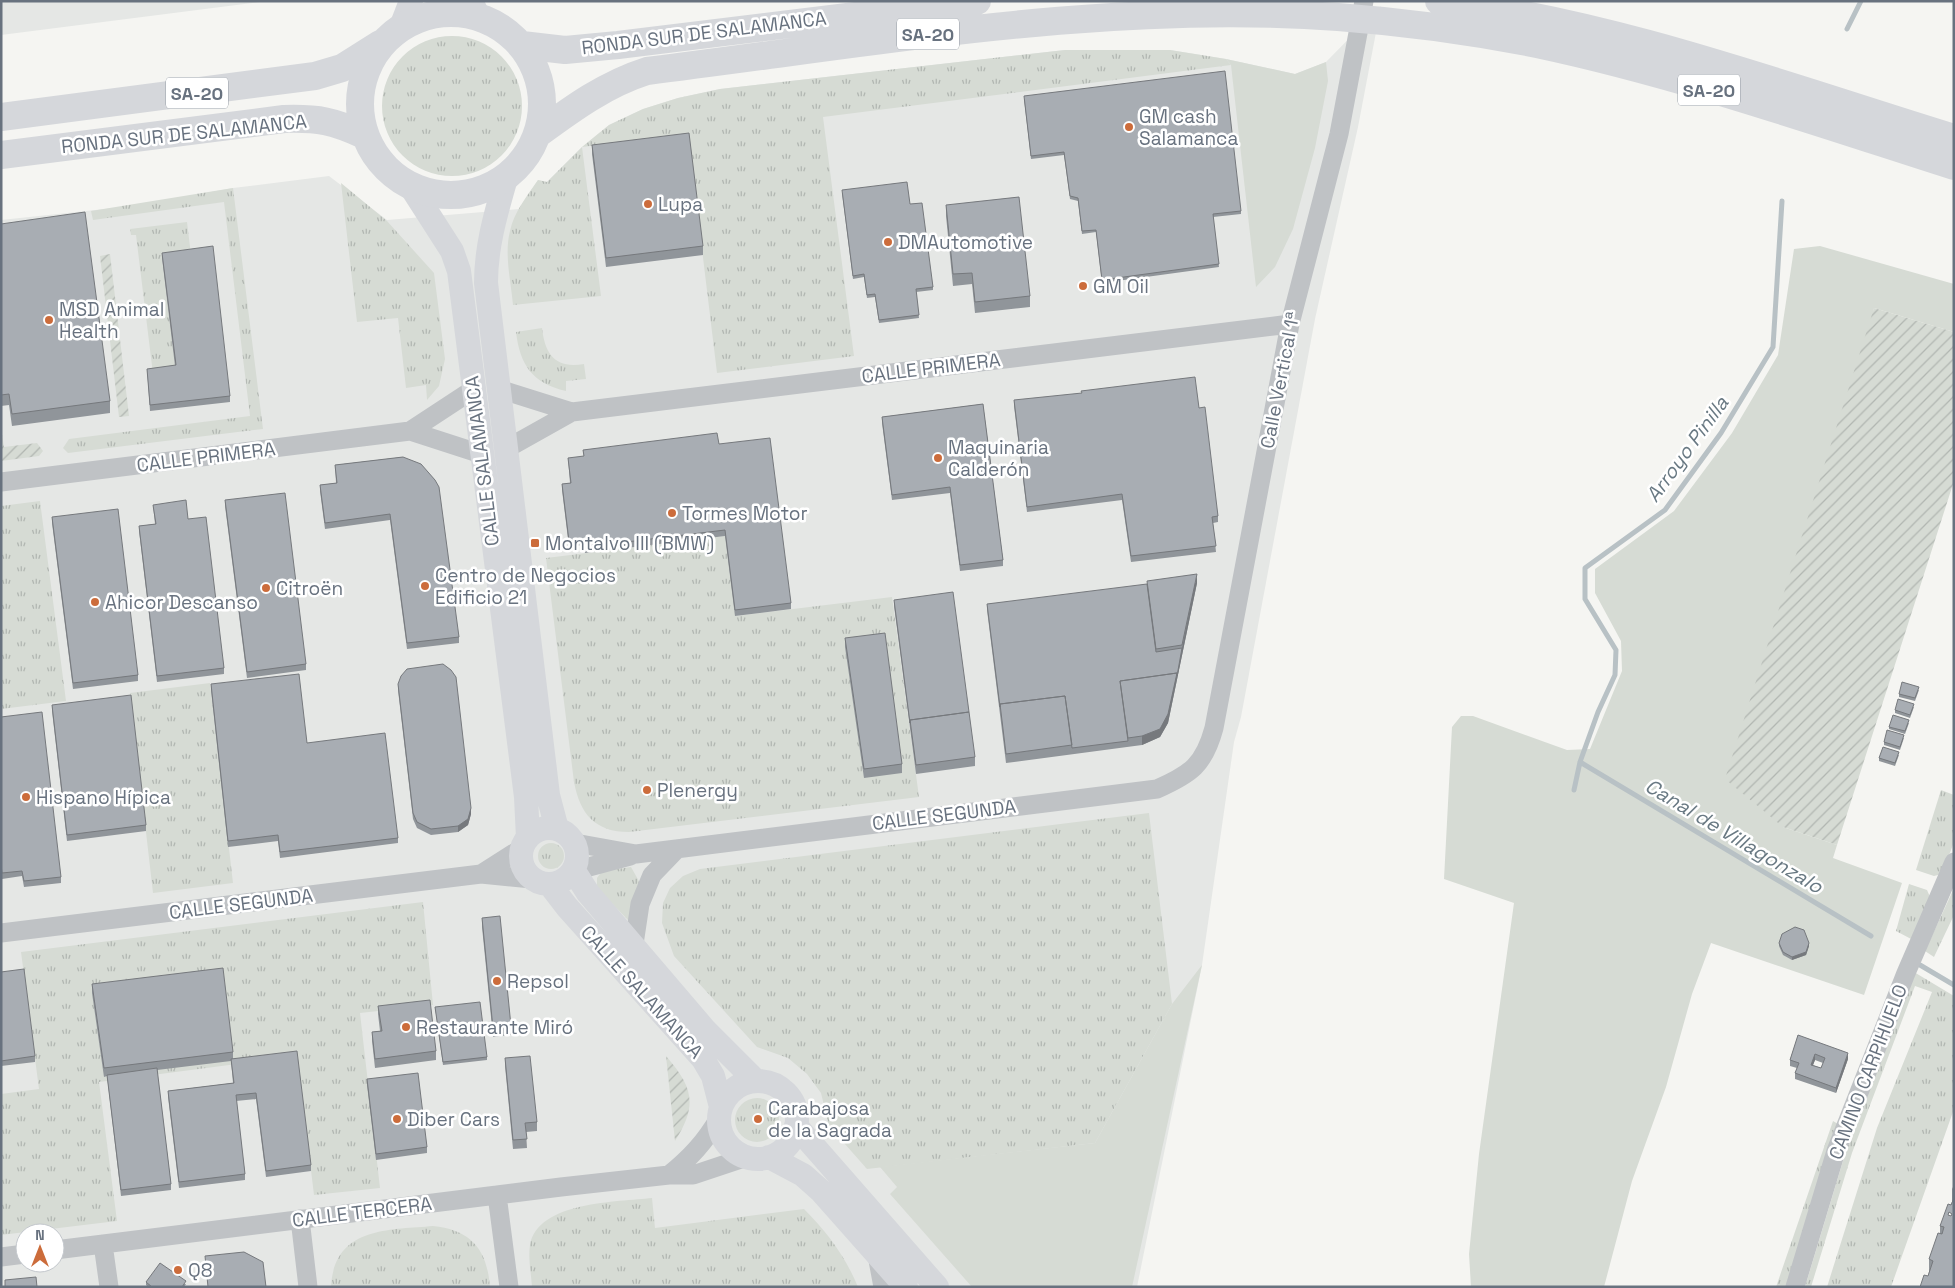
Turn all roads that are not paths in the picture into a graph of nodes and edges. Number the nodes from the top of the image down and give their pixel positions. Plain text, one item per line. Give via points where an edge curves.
1 (410, 1) edge
2 (977, 1) edge
3 (1364, 1) edge
4 (1451, 3) edge
5 (475, 9) edge
6 (392, 35) junction
7 (522, 45) junction
8 (1, 117) edge
9 (538, 133) junction
10 (364, 135) junction
11 (1954, 138) edge
12 (1, 155) edge
13 (1954, 166) edge
14 (506, 178) junction
15 (411, 187) junction
16 (1290, 324) junction
17 (499, 388) junction
18 (474, 389) junction
19 (572, 412) junction
20 (410, 431) junction
21 (506, 450) junction
22 (481, 454) junction
23 (1, 482) edge
24 (1201, 760) joint
25 (566, 836) junction
26 (525, 843) junction
27 (677, 849) junction
28 (636, 854) junction
29 (1954, 862) edge
30 (574, 871) junction
31 (481, 874) junction
32 (541, 882) junction
33 (1, 933) edge
34 (634, 944) junction
35 (756, 1081) junction
36 (720, 1113) junction
37 (796, 1126) junction
38 (758, 1157) junction
39 (670, 1175) junction
40 (497, 1195) junction
41 (300, 1220) junction
42 (103, 1244) junction
43 (65, 1249) edge
44 (15, 1255) edge
45 (877, 1255) junction
46 (1, 1257) edge
47 (109, 1287) edge
48 (308, 1287) edge
49 (509, 1287) edge
50 (883, 1287) edge
51 (906, 1287) edge
52 (938, 1287) edge
53 (1795, 1287) edge

1 - 6 main road
2 - 7 highway, RONDA SUR DE SALAMANCA / SA-20 via 610,46 565,50
3 - 16 street, Calle Vertical 1ª via 1339,134
4 - 11 highway, SA-20 via 1534,17 1664,48
5 - 6 highway, RONDA SUR DE SALAMANCA / SA-20 via 419,18
5 - 7 highway, RONDA SUR DE SALAMANCA / SA-20
6 - 8 highway, RONDA SUR DE SALAMANCA / SA-20 via 342,68 315,76
6 - 10 highway, RONDA SUR DE SALAMANCA / SA-20 via 366,70 359,103
7 - 9 highway, RONDA SUR DE SALAMANCA / SA-20 via 537,72 543,102
9 - 13 highway, RONDA SUR DE SALAMANCA / SA-20 via 589,97 627,77 647,71 985,27 1096,17 1210,12 1336,16 1537,44 1659,75
9 - 14 highway, RONDA SUR DE SALAMANCA / SA-20 via 526,158
10 - 12 highway, RONDA SUR DE SALAMANCA / SA-20 via 338,122 312,118 284,119
10 - 15 highway, RONDA SUR DE SALAMANCA / SA-20 via 375,156
14 - 15 highway, RONDA SUR DE SALAMANCA / SA-20 via 476,192 443,195
14 - 17 main road, CALLE SALAMANCA via 486,256 486,283
15 - 18 main road, CALLE SALAMANCA via 452,250 459,271
16 - 19 street, CALLE PRIMERA
16 - 24 street, Calle Vertical 1ª via 1214,728
17 - 19 street, CALLE PRIMERA
17 - 21 main road, CALLE SALAMANCA
18 - 20 street, CALLE PRIMERA
18 - 22 main road, CALLE SALAMANCA
19 - 21 street, CALLE PRIMERA
20 - 22 street, CALLE PRIMERA
20 - 23 street, CALLE PRIMERA
21 - 25 main road, CALLE SALAMANCA via 548,795
22 - 26 main road, CALLE SALAMANCA via 526,797
24 - 27 street, CALLE SEGUNDA via 1181,778 1157,789
25 - 26 main road via 541,829
25 - 28 street, CALLE SEGUNDA
25 - 30 main road via 577,856
26 - 31 street, CALLE SEGUNDA
26 - 32 main road via 522,865
27 - 28 street, CALLE SEGUNDA
27 - 34 street via 652,875 640,904
28 - 30 street, CALLE SEGUNDA
29 - 53 street, CAMINO CARPIHUELO via 1836,1151
30 - 32 main road via 563,881
30 - 34 main road, CALLE SALAMANCA via 588,892
31 - 32 street, CALLE SEGUNDA
31 - 33 street, CALLE SEGUNDA
32 - 36 main road, CALLE SALAMANCA via 703,1059 713,1076
34 - 35 main road, CALLE SALAMANCA via 705,1030
35 - 36 main road via 738,1086 731,1092
35 - 37 main road via 773,1084 787,1094 795,1109
36 - 38 main road via 720,1128 726,1142 737,1153
36 - 39 street via 706,1141
37 - 38 main road via 784,1149
37 - 52 main road
38 - 39 street, CALLE TERCERA via 693,1175
38 - 45 main road via 803,1175
39 - 40 street, CALLE TERCERA
40 - 41 street, CALLE TERCERA
40 - 49 street
41 - 42 street, CALLE TERCERA
41 - 48 street
42 - 43 street, CALLE TERCERA
42 - 47 street
44 - 46 street
45 - 50 street
45 - 51 main road

